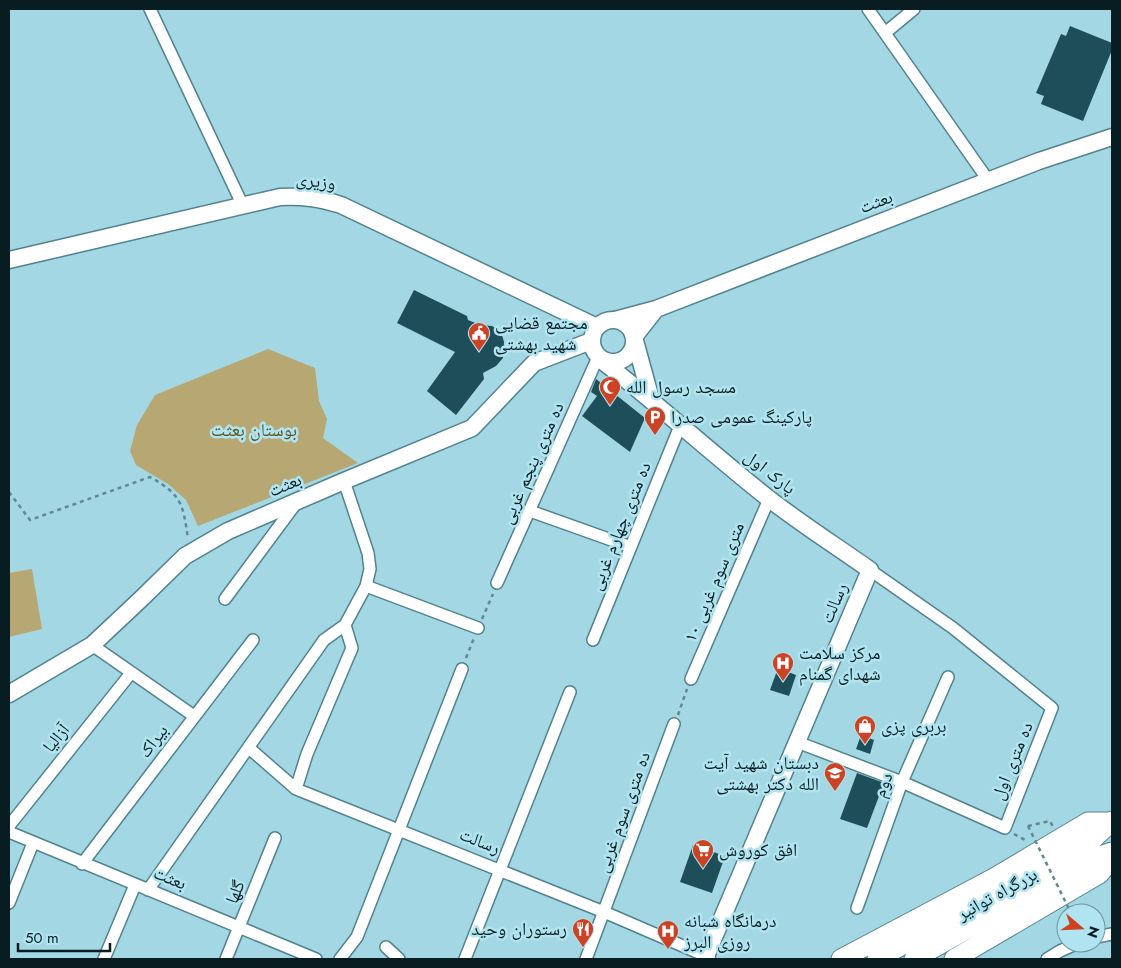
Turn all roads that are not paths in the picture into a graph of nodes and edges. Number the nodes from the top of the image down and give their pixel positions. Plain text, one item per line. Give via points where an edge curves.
1 (150, 9) edge
2 (868, 9) edge
3 (914, 9) edge
4 (885, 33) junction
5 (1112, 137) edge
6 (988, 180) junction
7 (243, 206) junction
8 (9, 260) edge
9 (656, 309) junction
10 (615, 320) junction
11 (594, 334) junction
12 (634, 337) junction
13 (600, 358) junction
14 (651, 399) junction
15 (680, 426) junction
16 (344, 480) junction
17 (769, 499) junction
18 (298, 501) junction
19 (530, 511) junction
20 (631, 547) junction
21 (870, 570) junction
22 (497, 583) road end
23 (366, 586) junction
24 (225, 599) dead end
25 (345, 625) junction
26 (478, 628) road end
27 (253, 640) dead end
28 (593, 640) dead end
29 (92, 645) junction
30 (462, 668) road end
31 (131, 673) junction
32 (948, 676) dead end
33 (691, 679) road end
34 (11, 692) edge
35 (570, 692) dead end
36 (194, 716) junction
37 (674, 724) road end
38 (797, 742) junction
39 (249, 748) junction
40 (902, 782) junction
41 (296, 789) junction
42 (1111, 822) edge
43 (9, 826) edge
44 (398, 830) junction
45 (9, 832) edge
46 (275, 838) dead end
47 (33, 843) junction
48 (1112, 852) edge
49 (1112, 859) edge
50 (82, 864) junction
51 (500, 871) junction
52 (135, 885) junction
53 (148, 890) junction
54 (9, 904) edge
55 (857, 908) dead end
56 (604, 912) junction
57 (239, 928) junction
58 (386, 947) dead end
59 (706, 958) edge
60 (104, 959) edge
61 (226, 959) edge
62 (316, 959) edge
63 (340, 959) edge
64 (399, 959) edge
65 (465, 959) edge
66 (586, 959) edge
67 (841, 959) edge
68 (877, 959) edge
69 (914, 959) edge
70 (954, 959) edge

1 - 7 street
2 - 4 street
3 - 4 street
4 - 6 street
5 - 6 main road, بعثت
6 - 9 main road, بعثت
7 - 8 main road, وزیری
7 - 11 main road, وزیری via 280,197 303,196 341,205
9 - 10 main road, بعثت
9 - 12 main road
10 - 11 main road via 608,320
10 - 12 main road via 628,325
11 - 13 main road via 592,348
11 - 16 main road, بعثت via 534,363 472,428
12 - 13 main road via 632,351 622,361 615,363
12 - 14 main road
13 - 14 main road, پارک اول
13 - 19 street, ده متری پنجم غربی
14 - 15 main road, پارک اول
15 - 17 main road, پارک اول
15 - 20 street, ده متری چهارم غربی
16 - 18 main road, بعثت
16 - 23 street via 368,553 370,569
17 - 21 main road, پارک اول
17 - 33 street, ۱۰ متری سوم غربی
18 - 24 street
18 - 29 main road, بعثت via 228,531 185,556
19 - 20 street
19 - 22 street, ده متری پنجم غربی
20 - 28 street, ده متری چهارم غربی
21 - 38 main road, رسالت
21 - 40 street, ده متری اول via 953,628 1052,708 1005,828
23 - 25 street
23 - 26 street
25 - 39 street via 324,640
25 - 41 street via 352,648
27 - 36 street, بیراک
29 - 31 street
29 - 34 main road, بعثت
30 - 44 street
31 - 36 street
31 - 43 street, آزالیا
32 - 40 street, دوم
35 - 51 street
36 - 50 street, بیراک
37 - 56 street, ده متری سوم غربی
38 - 40 street
38 - 59 main road, رسالت
39 - 41 street, رسالت
39 - 53 street
40 - 55 street, دوم
41 - 44 street, رسالت
42 - 67 highway via 1088,822 994,878
42 - 68 highway, بزرگراه توانیر via 1085,844
44 - 51 street, رسالت
44 - 63 street via 357,937
45 - 47 street, بعثت
46 - 57 street, گلها
47 - 50 street, بعثت
47 - 54 street
48 - 69 highway, بزرگراه توانیر via 1094,858
49 - 70 highway via 1099,874
50 - 52 street, بعثت
51 - 56 street, رسالت
51 - 65 street
52 - 53 street, بعثت
52 - 60 street
53 - 57 street, بعثت
56 - 59 street, رسالت
56 - 66 street, ده متری سوم غربی
57 - 61 street, گلها
57 - 62 street, بعثت
58 - 64 street

